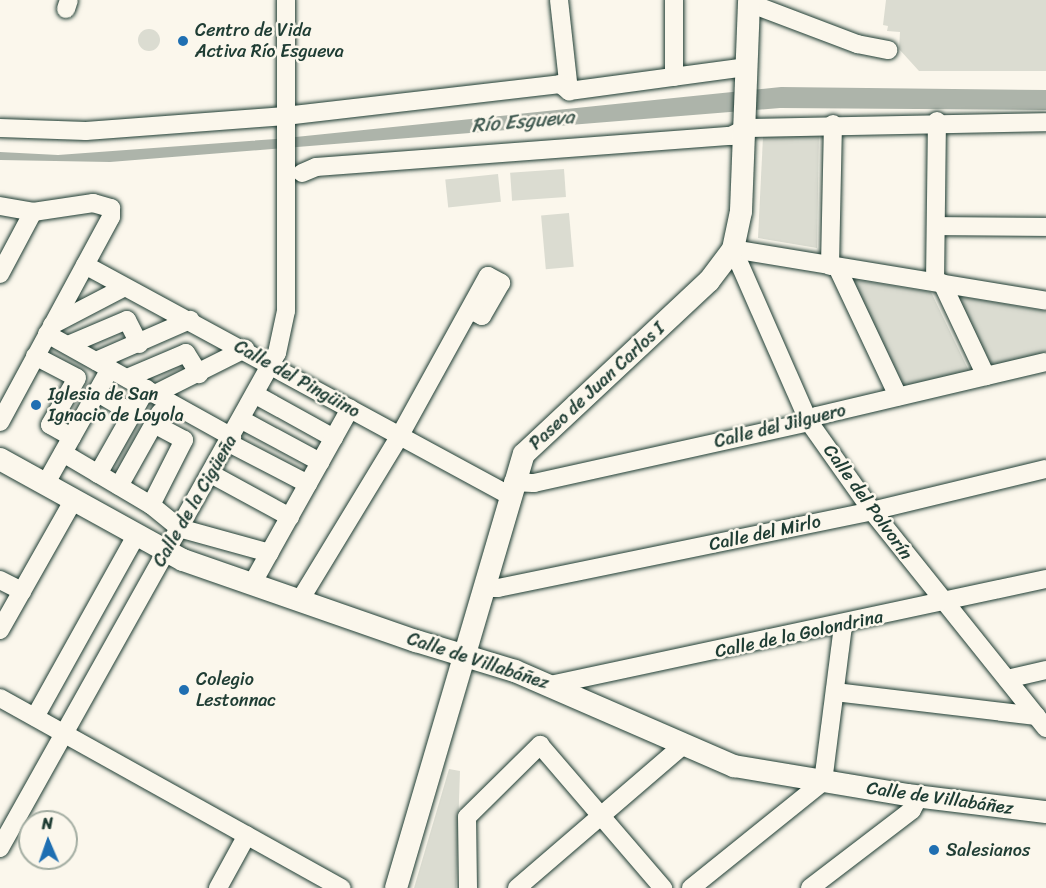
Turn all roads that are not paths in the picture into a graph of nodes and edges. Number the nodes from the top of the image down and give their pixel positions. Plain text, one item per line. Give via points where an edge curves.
1 (286, 0) edge
2 (559, 0) edge
3 (674, 0) edge
4 (749, 1) edge
5 (888, 50) dead end
6 (747, 67) junction
7 (674, 77) junction
8 (568, 91) junction
9 (285, 121) junction
10 (937, 122) junction
11 (1046, 122) edge
12 (746, 124) junction
13 (833, 124) junction
14 (0, 128) edge
15 (302, 173) dead end
16 (0, 206) edge
17 (33, 212) junction
18 (936, 226) junction
19 (1046, 227) edge
20 (733, 249) junction
21 (85, 266) junction
22 (834, 266) junction
23 (0, 274) edge
24 (938, 282) junction
25 (125, 287) junction
26 (1046, 301) edge
27 (470, 310) dead end
28 (190, 320) junction
29 (50, 329) junction
30 (139, 344) junction
31 (68, 345) junction
32 (245, 350) junction
33 (35, 356) junction
34 (98, 362) junction
35 (1046, 362) edge
36 (273, 365) junction
37 (199, 374) junction
38 (986, 376) junction
39 (77, 378) junction
40 (127, 378) junction
41 (96, 393) junction
42 (156, 394) junction
43 (256, 395) junction
44 (898, 396) junction
45 (350, 409) junction
46 (132, 413) junction
47 (242, 420) junction
48 (0, 422) edge
49 (809, 422) junction
50 (206, 423) junction
51 (154, 424) junction
52 (72, 437) junction
53 (334, 438) junction
54 (399, 438) junction
55 (184, 440) junction
56 (230, 440) junction
57 (63, 453) junction
58 (0, 459) edge
59 (320, 462) junction
60 (1046, 470) edge
61 (98, 474) junction
62 (210, 474) junction
63 (46, 483) junction
64 (308, 484) junction
65 (119, 486) junction
66 (511, 489) junction
67 (74, 499) junction
68 (151, 505) junction
69 (872, 511) junction
70 (290, 517) junction
71 (179, 528) junction
72 (137, 534) junction
73 (165, 550) junction
74 (270, 553) junction
75 (1046, 579) edge
76 (0, 580) edge
77 (252, 584) junction
78 (483, 588) junction
79 (22, 591) junction
80 (300, 600) junction
81 (943, 603) junction
82 (843, 625) junction
83 (0, 630) edge
84 (465, 656) junction
85 (1046, 670) edge
86 (1007, 679) junction
87 (550, 685) junction
88 (835, 692) junction
89 (0, 698) edge
90 (35, 717) junction
91 (1041, 722) edge
92 (66, 731) junction
93 (682, 746) junction
94 (823, 782) junction
95 (919, 796) junction
96 (1046, 812) edge
97 (602, 817) junction
98 (247, 835) junction
99 (0, 848) edge
100 (319, 883) edge
101 (218, 888) edge
102 (342, 888) edge
103 (396, 888) edge
104 (468, 888) edge
105 (517, 888) edge
106 (663, 888) edge
107 (691, 888) edge
108 (810, 888) edge

1 - 9 street, Calle de la Cigüeña
2 - 8 street
3 - 7 street
4 - 5 street via 857,44
4 - 6 main road, Paseo de Juan Carlos I
6 - 7 street
6 - 12 main road, Paseo de Juan Carlos I
7 - 8 street
8 - 9 street via 560,84
9 - 14 street via 86,131
9 - 36 street, Calle de la Cigüeña via 286,311
10 - 11 street
10 - 13 street
10 - 18 street
12 - 13 street
12 - 15 street via 731,136 316,167
12 - 20 main road, Paseo de Juan Carlos I via 741,211
13 - 22 street
16 - 17 street
17 - 21 street via 93,203 111,208 111,217
17 - 23 street
18 - 19 street
18 - 24 street
20 - 22 street
20 - 49 street, Calle del Polvorín
20 - 66 main road, Paseo de Juan Carlos I via 709,281 535,441 524,454
21 - 25 street, Calle del Pingüino
21 - 29 street
22 - 24 street
22 - 44 street
24 - 26 street
24 - 38 street
25 - 28 street, Calle del Pingüino
25 - 29 street
27 - 54 street
28 - 30 street
28 - 32 street, Calle del Pingüino
29 - 31 street
29 - 33 street
30 - 31 street via 127,320
30 - 34 street
31 - 34 street
32 - 36 street, Calle del Pingüino
32 - 37 street
33 - 39 street
33 - 48 street
34 - 39 street
34 - 40 street
34 - 41 street
35 - 38 street, Calle del Jilguero
36 - 43 street, Calle de la Cigüeña
36 - 45 street, Calle del Pingüino
37 - 40 street via 186,353
37 - 42 street
38 - 44 street, Calle del Jilguero
39 - 52 street via 50,425
40 - 42 street
41 - 46 street
41 - 52 street
42 - 46 street
42 - 50 street
42 - 51 street
43 - 47 street, Calle de la Cigüeña
43 - 53 street
44 - 49 street, Calle del Jilguero via 817,416
45 - 53 street
45 - 54 street, Calle del Pingüino
46 - 61 street
47 - 56 street, Calle de la Cigüeña
47 - 59 street
49 - 66 street, Calle del Jilguero
49 - 69 street, Calle del Polvorín
50 - 55 street
50 - 56 street
51 - 55 street
51 - 65 street
52 - 57 street
53 - 59 street
54 - 66 street, Calle del Pingüino
54 - 80 street
55 - 68 street
56 - 62 street, Calle de la Cigüeña
56 - 64 street
57 - 61 street
57 - 63 street
58 - 63 main road, Calle de Villabáñez
59 - 64 street
60 - 69 street, Calle del Mirlo
61 - 65 street
62 - 70 street
62 - 71 street, Calle de la Cigüeña
63 - 67 main road, Calle de Villabáñez
64 - 70 street
65 - 68 street
66 - 78 main road, Paseo de Juan Carlos I
67 - 72 main road, Calle de Villabáñez
67 - 79 street
68 - 71 street
69 - 78 street, Calle del Mirlo
69 - 81 street, Calle del Polvorín
70 - 74 street
71 - 73 street, Calle de la Cigüeña
71 - 74 street
72 - 73 main road, Calle de Villabáñez
72 - 90 street
73 - 77 main road, Calle de Villabáñez
73 - 92 street, Calle de la Cigüeña
74 - 77 street
75 - 81 street, Calle de la Golondrina
76 - 79 street
77 - 80 main road, Calle de Villabáñez
78 - 84 main road, Paseo de Juan Carlos I
79 - 83 street
80 - 84 main road, Calle de Villabáñez
81 - 82 street, Calle de la Golondrina
81 - 86 street, Calle del Polvorín
82 - 87 street, Calle de la Golondrina
82 - 88 street
84 - 87 main road, Calle de Villabáñez
84 - 103 main road, Paseo de Juan Carlos I
85 - 86 street
86 - 91 street, Calle del Polvorín
87 - 93 main road, Calle de Villabáñez
88 - 91 street
88 - 94 street
89 - 90 street
90 - 92 street
92 - 98 street
92 - 99 street, Calle de la Cigüeña
93 - 94 main road, Calle de Villabáñez via 734,766
93 - 97 street
94 - 95 main road, Calle de Villabáñez
94 - 107 street
95 - 96 main road, Calle de Villabáñez
95 - 108 street via 912,810
97 - 104 street via 540,745 467,817
97 - 105 street
97 - 106 street
98 - 100 street
98 - 101 street
100 - 102 street

